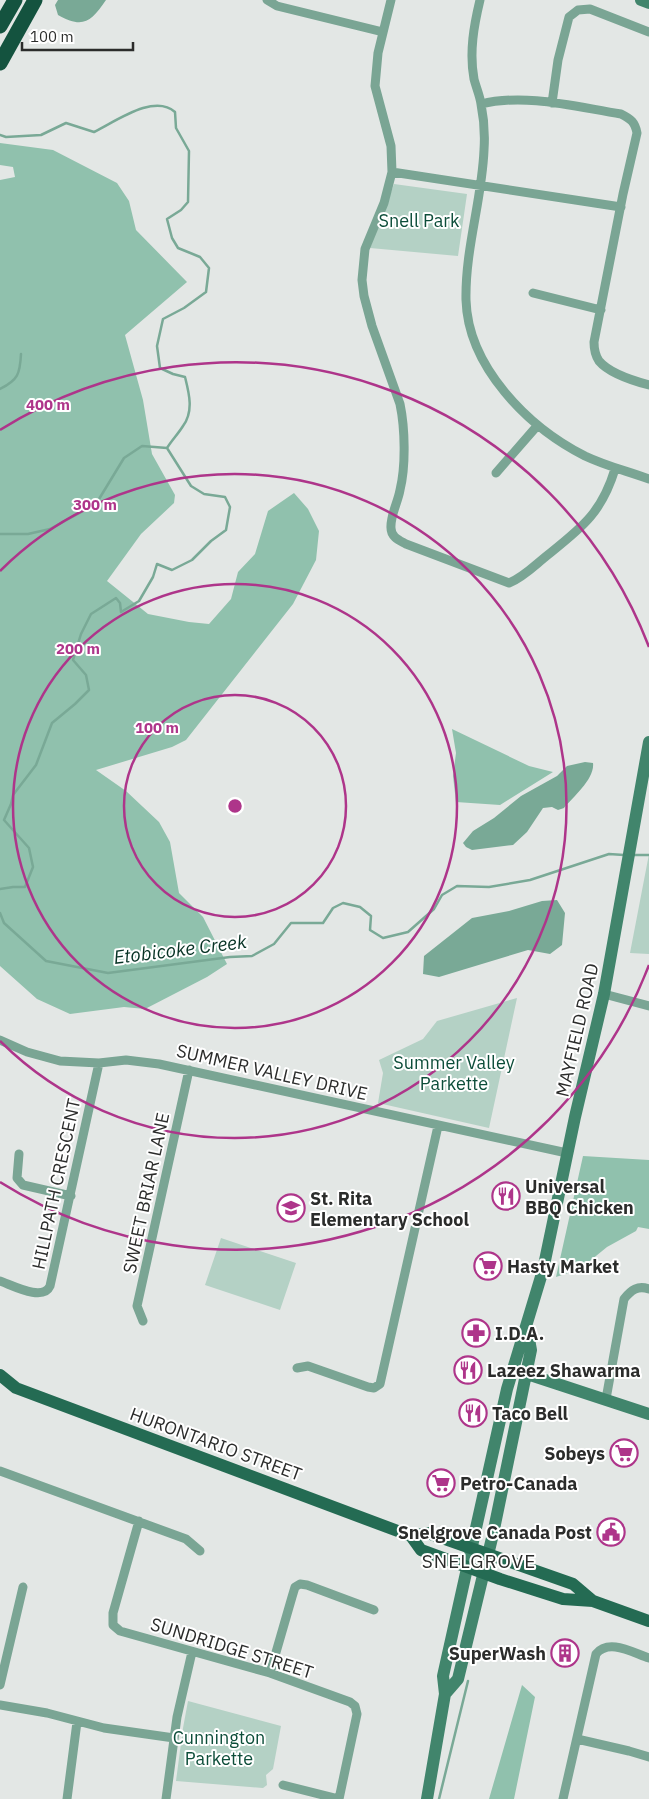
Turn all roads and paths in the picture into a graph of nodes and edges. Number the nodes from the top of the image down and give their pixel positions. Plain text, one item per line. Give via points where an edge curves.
1 (15, 0) edge
2 (35, 0) edge
3 (267, 0) edge
4 (391, 0) edge
5 (480, 0) edge
6 (641, 0) edge
7 (649, 3) edge
8 (0, 26) edge
9 (383, 32) junction
10 (649, 32) edge
11 (0, 63) edge
12 (552, 103) junction
13 (481, 104) junction
14 (392, 172) junction
15 (480, 185) junction
16 (621, 206) junction
17 (533, 293) dead end
18 (601, 310) junction
19 (649, 385) edge
20 (537, 426) junction
21 (615, 468) junction
22 (496, 474) dead end
23 (649, 479) edge
24 (649, 742) edge
25 (604, 994) junction
26 (649, 1006) edge
27 (0, 1040) edge
28 (99, 1063) junction
29 (189, 1070) junction
30 (438, 1126) junction
31 (19, 1154) dead end
32 (567, 1154) junction
33 (71, 1196) junction
34 (0, 1281) edge
35 (649, 1289) edge
36 (143, 1321) dead end
37 (527, 1325) junction
38 (296, 1368) dead end
39 (514, 1370) junction
40 (526, 1374) junction
41 (3, 1379) edge
42 (606, 1399) junction
43 (649, 1414) edge
44 (0, 1471) edge
45 (139, 1521) junction
46 (411, 1536) junction
47 (472, 1549) junction
48 (200, 1551) dead end
49 (488, 1555) junction
50 (468, 1566) junction
51 (484, 1572) junction
52 (23, 1587) dead end
53 (593, 1601) junction
54 (374, 1610) dead end
55 (649, 1620) edge
56 (192, 1652) junction
57 (649, 1658) edge
58 (270, 1673) junction
59 (0, 1685) edge
60 (445, 1694) junction
61 (0, 1705) edge
62 (77, 1722) junction
63 (174, 1738) junction
64 (577, 1739) junction
65 (649, 1757) edge
66 (283, 1785) dead end
67 (67, 1799) edge
68 (166, 1799) edge
69 (339, 1799) edge
70 (427, 1799) edge
71 (563, 1799) edge

1 - 8 highway
2 - 11 highway
3 - 9 street via 277,6
4 - 9 street
5 - 13 street via 472,46 474,77
6 - 7 main road
9 - 14 street via 375,86 391,146
10 - 12 street via 590,9 578,10 569,17
12 - 13 street via 515,99
12 - 16 street via 621,114 636,125
13 - 15 street via 485,142
14 - 15 street
14 - 21 street via 384,203 365,249 362,280 369,315 402,418 403,469 390,526 393,535 406,544 509,583 584,525 602,502
15 - 16 street
15 - 20 street via 472,230 466,301 473,336 510,400
16 - 18 street
17 - 18 street
18 - 19 street via 594,342 600,362 632,380
20 - 21 street via 584,455
20 - 22 street
21 - 23 street
24 - 25 main road, MAYFIELD ROAD
25 - 26 street
25 - 32 main road, MAYFIELD ROAD
27 - 28 street, SUMMER VALLEY DRIVE via 60,1062
28 - 29 street, SUMMER VALLEY DRIVE via 143,1061
28 - 33 street, HILLPATH CRESCENT
29 - 30 street, SUMMER VALLEY DRIVE
29 - 36 street, SWEET BRIAR LANE via 137,1306
30 - 32 street, SUMMER VALLEY DRIVE
30 - 38 street via 380,1384 368,1387 308,1366
31 - 33 street via 16,1178 23,1186
32 - 37 main road, MAYFIELD ROAD via 543,1270
33 - 34 street, HILLPATH CRESCENT via 48,1290 37,1294
35 - 42 street via 642,1287 630,1291 624,1299
37 - 39 main road, MAYFIELD ROAD
37 - 40 main road, MAYFIELD ROAD via 531,1350
39 - 40 main road
39 - 47 main road, MAYFIELD ROAD
40 - 42 main road
40 - 49 main road, MAYFIELD ROAD
41 - 46 main road, HURONTARIO STREET via 16,1388 60,1405
42 - 43 main road
44 - 45 street
45 - 48 street via 186,1539
45 - 56 street, SUNDRIDGE STREET via 113,1614 113,1625 120,1631
46 - 47 main road, HURONTARIO STREET via 428,1533
46 - 50 main road, HURONTARIO STREET via 421,1550
47 - 49 main road, HURONTARIO STREET
47 - 50 main road, MAYFIELD ROAD
49 - 51 main road, MAYFIELD ROAD
49 - 53 main road, HURONTARIO STREET via 573,1584
50 - 51 main road, HURONTARIO STREET
50 - 60 main road, MAYFIELD ROAD via 443,1676
51 - 53 main road, HURONTARIO STREET via 563,1599
51 - 60 main road, MAYFIELD ROAD via 458,1679
52 - 59 street
53 - 55 main road, HURONTARIO STREET
54 - 58 street via 307,1585 295,1587
56 - 58 street, SUNDRIDGE STREET
56 - 63 street
57 - 64 street via 615,1646 599,1650
58 - 69 street, SUNDRIDGE STREET via 350,1702 357,1709
60 - 70 main road, MAYFIELD ROAD
61 - 62 street
62 - 63 street
62 - 67 street
63 - 68 street
64 - 65 street
64 - 71 street
66 - 69 street

